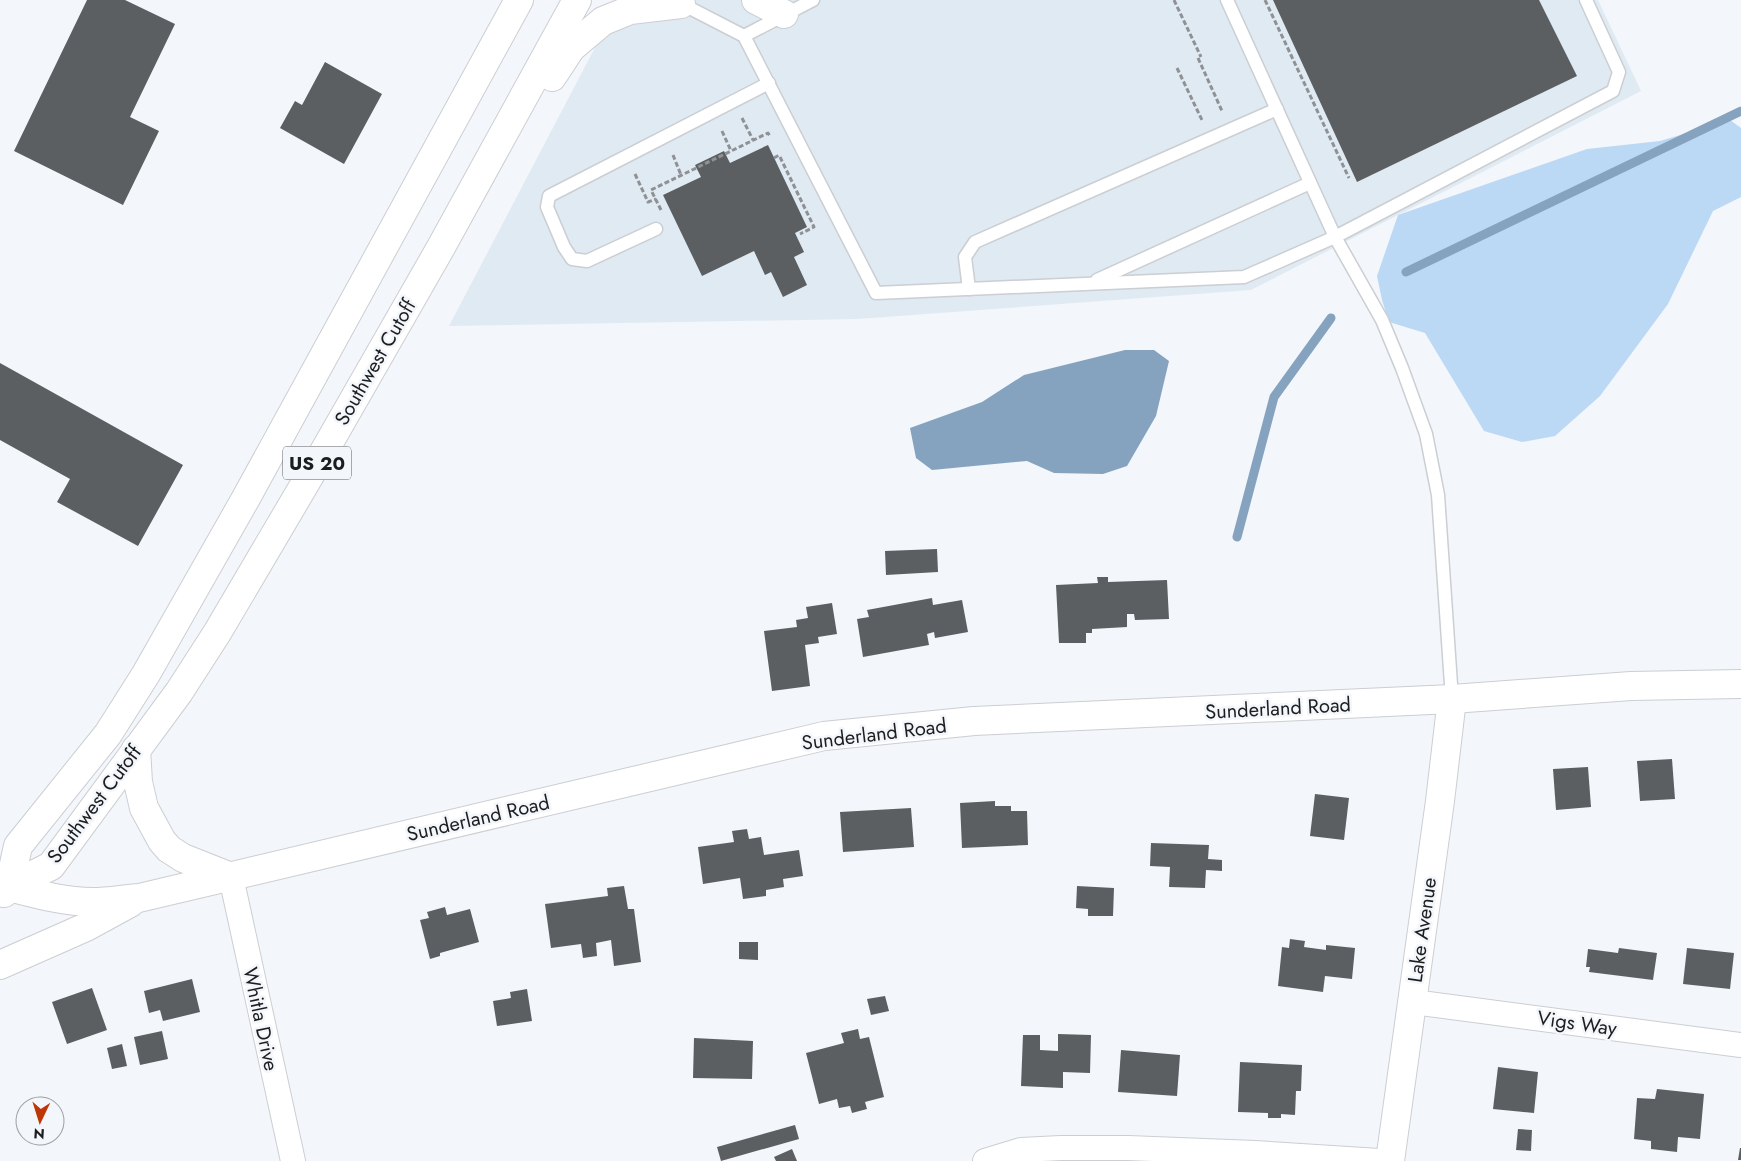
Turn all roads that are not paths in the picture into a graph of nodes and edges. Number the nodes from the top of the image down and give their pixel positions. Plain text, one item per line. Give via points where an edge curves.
1 (519, 0) edge
2 (576, 0) edge
3 (756, 0) edge
4 (813, 0) edge
5 (1228, 0) edge
6 (1586, 0) edge
7 (677, 2) edge
8 (784, 14) junction
9 (744, 36) junction
10 (769, 84) junction
11 (1277, 109) junction
12 (1310, 183) junction
13 (461, 211) junction
14 (656, 229) dead end
15 (1335, 237) junction
16 (1090, 283) junction
17 (970, 289) junction
18 (1741, 684) edge
19 (1452, 698) junction
20 (136, 749) junction
21 (231, 877) junction
22 (4, 893) edge
23 (139, 898) junction
24 (0, 964) edge
25 (1412, 1002) junction
26 (1741, 1045) edge
27 (293, 1161) edge
28 (984, 1161) edge
29 (1378, 1161) edge
30 (1390, 1161) edge

1 - 22 main road, Southwest Cutoff / US 20 via 146,674 108,734 18,846
2 - 13 main road, Southwest Cutoff / US 20
3 - 8 main road
4 - 8 lane
5 - 11 lane
6 - 15 lane via 1619,72 1613,91
7 - 9 lane
7 - 13 main road via 630,10 603,21 571,48
8 - 9 lane
9 - 10 lane
10 - 14 lane via 549,196 546,207 572,259 587,260
10 - 17 lane via 876,293
11 - 12 lane
11 - 17 lane via 975,242 965,256
12 - 15 lane
12 - 16 lane
13 - 20 main road, Southwest Cutoff / US 20 via 217,633 179,692
15 - 16 lane via 1244,276
15 - 19 lane via 1382,320 1426,434 1438,495
16 - 17 lane
18 - 19 main road, Sunderland Road via 1631,686
19 - 21 main road, Sunderland Road via 974,721 824,736
19 - 25 main road, Lake Avenue
20 - 21 main road via 144,808 162,841 183,858
20 - 22 main road, Southwest Cutoff / US 20 via 51,866
21 - 23 main road, Sunderland Road
21 - 27 street, Whitla Drive
22 - 23 main road, Sunderland Road via 94,902
23 - 24 main road via 86,927
25 - 26 street, Vigs Way
25 - 30 main road, Lake Avenue
28 - 29 street via 1021,1150 1128,1148

